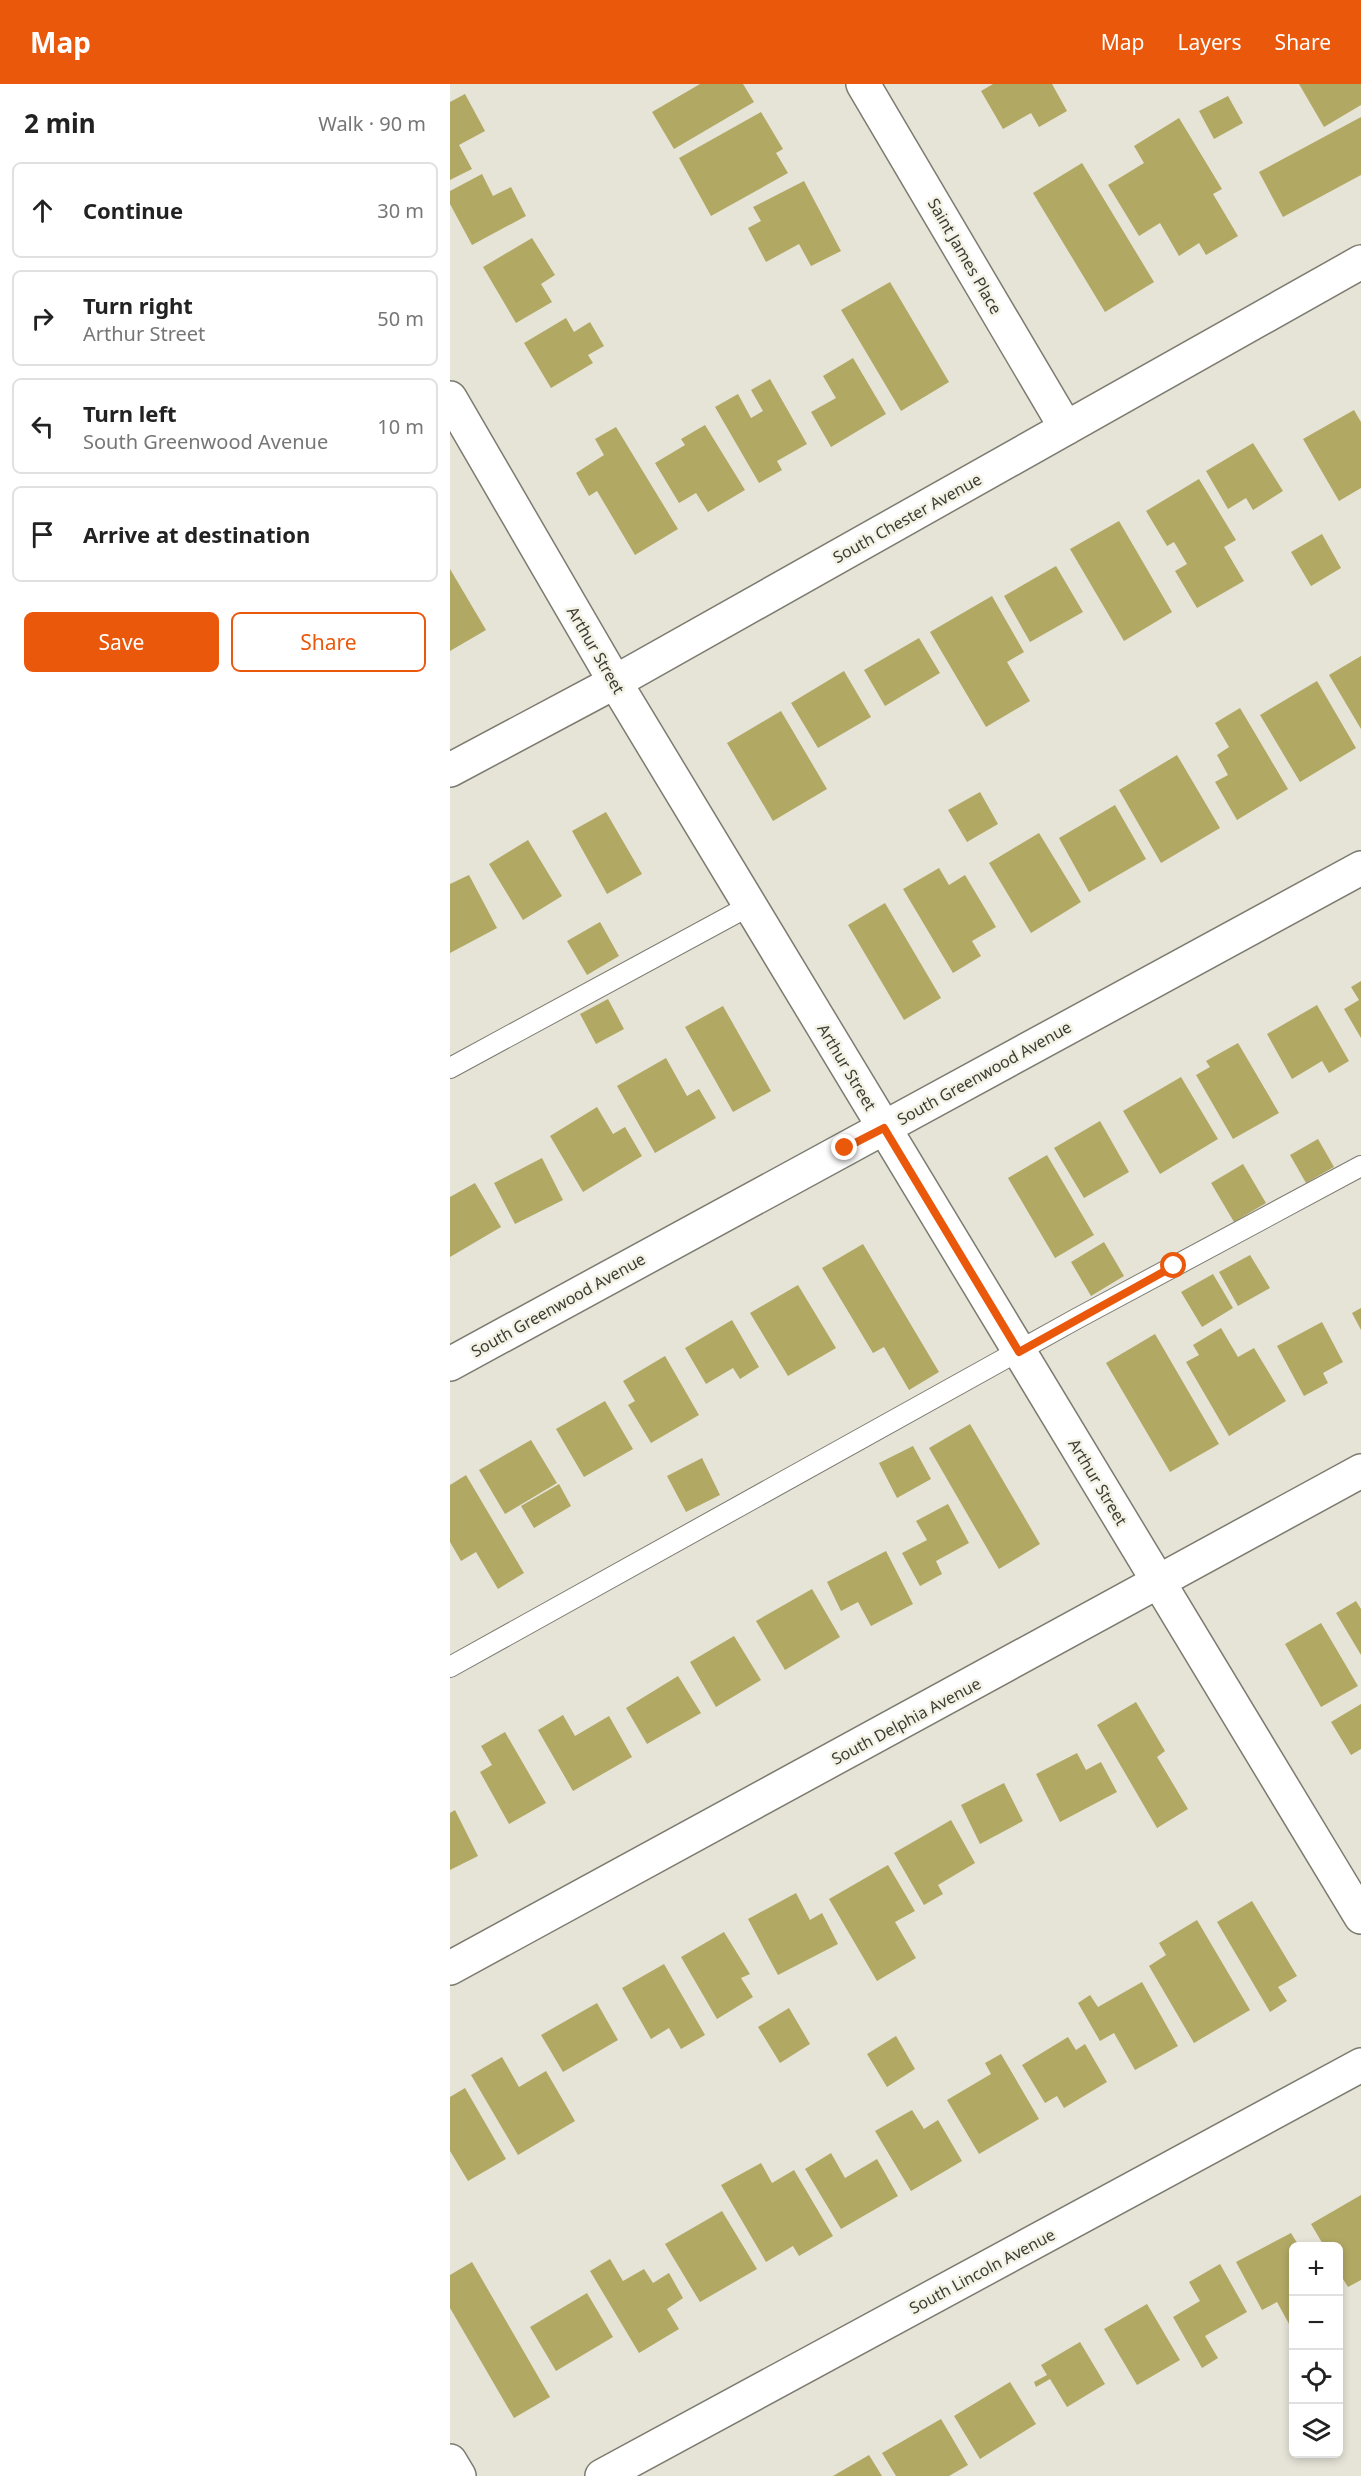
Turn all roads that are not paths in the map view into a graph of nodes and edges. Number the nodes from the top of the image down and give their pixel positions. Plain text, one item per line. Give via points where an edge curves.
1 (863, 84) edge
2 (1361, 262) edge
3 (450, 398) edge
4 (1066, 428) junction
5 (615, 682) junction
6 (450, 770) edge
7 (1361, 868) edge
8 (749, 906) junction
9 (450, 1068) edge
10 (884, 1128) junction
11 (1361, 1166) edge
12 (1019, 1352) junction
13 (450, 1364) edge
14 (1361, 1471) edge
15 (1159, 1583) junction
16 (450, 1667) edge
17 (1361, 1917) edge
18 (450, 1968) edge
19 (1361, 2066) edge
20 (450, 2461) edge
21 (459, 2476) edge
22 (602, 2476) edge

1 - 4 street, Saint James Place
2 - 4 street, South Chester Avenue
3 - 5 street, Arthur Street
4 - 5 street, South Chester Avenue
5 - 6 street, South Chester Avenue
5 - 8 street, Arthur Street
7 - 10 street, South Greenwood Avenue
8 - 9 lane
8 - 10 street, Arthur Street
10 - 12 street, Arthur Street
10 - 13 street, South Greenwood Avenue
11 - 12 lane
12 - 15 street, Arthur Street
12 - 16 lane
14 - 15 street, South Delphia Avenue
15 - 17 street, Arthur Street
15 - 18 street, South Delphia Avenue
19 - 22 street, South Lincoln Avenue
20 - 21 street

